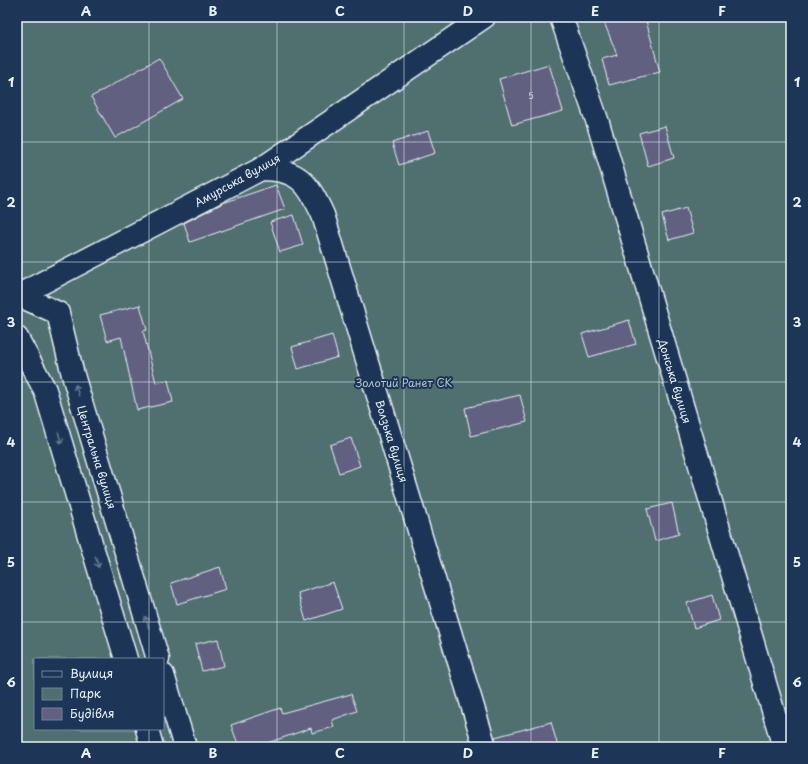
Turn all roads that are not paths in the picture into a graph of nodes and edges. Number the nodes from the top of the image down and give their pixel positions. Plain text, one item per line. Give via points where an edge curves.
1 (484, 17) edge
2 (561, 17) edge
3 (262, 169) junction
4 (17, 299) edge
5 (17, 338) edge
6 (126, 658) edge
7 (158, 658) edge
8 (164, 678) edge
9 (147, 730) edge
10 (152, 747) edge
11 (185, 747) edge
12 (485, 747) edge
13 (784, 747) edge

1 - 3 street, Амурська вулиця
2 - 13 street, Донська вулиця via 598,123
3 - 4 street, Амурська вулиця
3 - 12 street, Волзька вулиця via 280,169 298,178 313,194 323,215
7 -> 4 street, Центральна вулиця via 72,375 58,313
5 -> 6 street via 45,390
8 - 11 street
9 - 10 street

